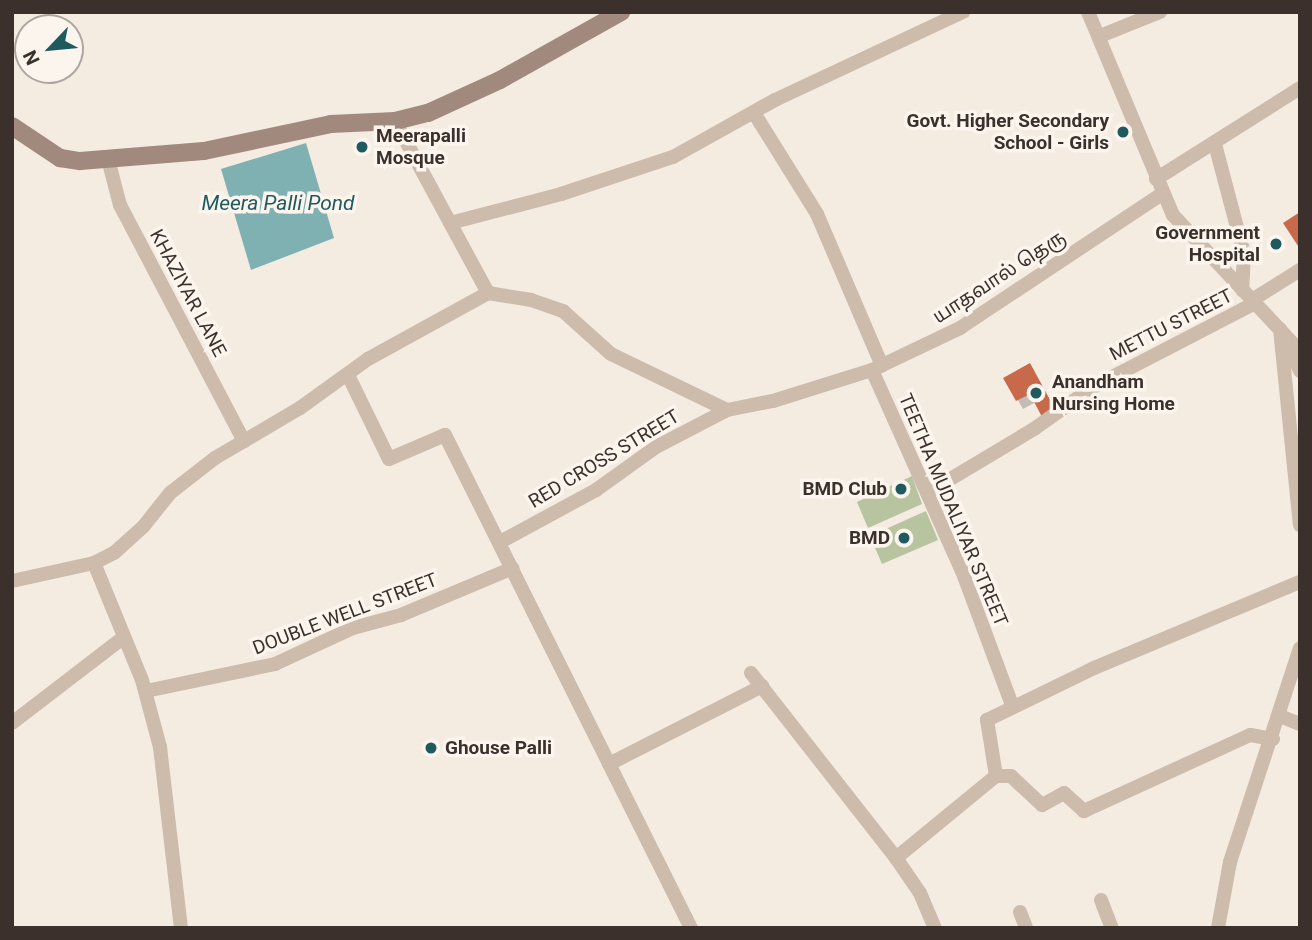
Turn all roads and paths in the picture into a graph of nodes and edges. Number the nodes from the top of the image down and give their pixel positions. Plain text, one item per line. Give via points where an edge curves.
1 (621, 12) edge
2 (963, 12) edge
3 (1088, 12) edge
4 (1160, 12) edge
5 (1100, 36) junction
6 (1300, 88) edge
7 (754, 113) junction
8 (395, 121) junction
9 (12, 126) edge
10 (1215, 144) junction
11 (108, 159) junction
12 (1159, 186) junction
13 (450, 223) junction
14 (1300, 270) edge
15 (488, 293) junction
16 (1250, 298) junction
17 (1280, 329) junction
18 (1300, 351) edge
19 (877, 368) junction
20 (1300, 371) edge
21 (348, 375) junction
22 (727, 410) junction
23 (244, 441) junction
24 (927, 493) junction
25 (1300, 525) edge
26 (500, 542) junction
27 (94, 563) junction
28 (513, 568) junction
29 (12, 581) edge
30 (1300, 582) edge
31 (124, 637) junction
32 (1300, 648) edge
33 (751, 673) dead end
34 (762, 687) junction
35 (146, 691) junction
36 (1012, 705) junction
37 (1280, 716) junction
38 (12, 723) edge
39 (1300, 724) edge
40 (1273, 739) junction
41 (609, 764) junction
42 (996, 776) junction
43 (896, 858) junction
44 (1101, 900) dead end
45 (1020, 912) dead end
46 (181, 928) edge
47 (691, 928) edge
48 (935, 928) edge
49 (1026, 928) edge
50 (1112, 928) edge
51 (1218, 928) edge

1 - 8 street via 500,80 428,113
2 - 7 street
3 - 5 street
4 - 5 street
5 - 12 street
6 - 10 street, யாதவால் தெரு
7 - 13 street via 692,148 643,168
7 - 19 street, TEETHA MUDALIYAR STREET via 817,214
8 - 11 street via 331,124 225,148
8 - 13 street
9 - 11 street via 60,158
10 - 12 street, யாதவால் தெரு
10 - 16 street via 1244,254
11 - 23 street, KHAZIYAR LANE via 120,205
12 - 16 street via 1184,231
12 - 19 street, யாதவால் தெரு via 981,316
13 - 15 street
14 - 16 street, METTU STREET
15 - 21 street
15 - 22 street via 563,311 611,354
16 - 17 street
16 - 24 street, METTU STREET via 1093,387 1034,429
17 - 18 street
17 - 20 street
17 - 25 street
19 - 22 street, யாதவால் தெரு via 773,401
19 - 24 street, TEETHA MUDALIYAR STREET
21 - 23 street
21 - 26 street via 389,459 445,435
22 - 26 street, RED CROSS STREET via 656,447 596,490
23 - 27 street via 180,484 125,544
24 - 36 street, TEETHA MUDALIYAR STREET
26 - 28 street
27 - 29 street
27 - 31 street
28 - 35 street, DOUBLE WELL STREET via 401,615 353,628 275,664
28 - 41 street
30 - 36 street
31 - 35 street
31 - 38 street
32 - 37 street
33 - 34 street
34 - 41 street
34 - 43 street
35 - 46 street via 160,747
36 - 42 street via 987,720
37 - 39 street
37 - 40 street
40 - 42 street via 1250,735 1084,811 1065,793 1042,805 1011,776
40 - 51 street via 1230,862
41 - 47 street
42 - 43 street
43 - 48 street via 920,893
44 - 50 street
45 - 49 street

